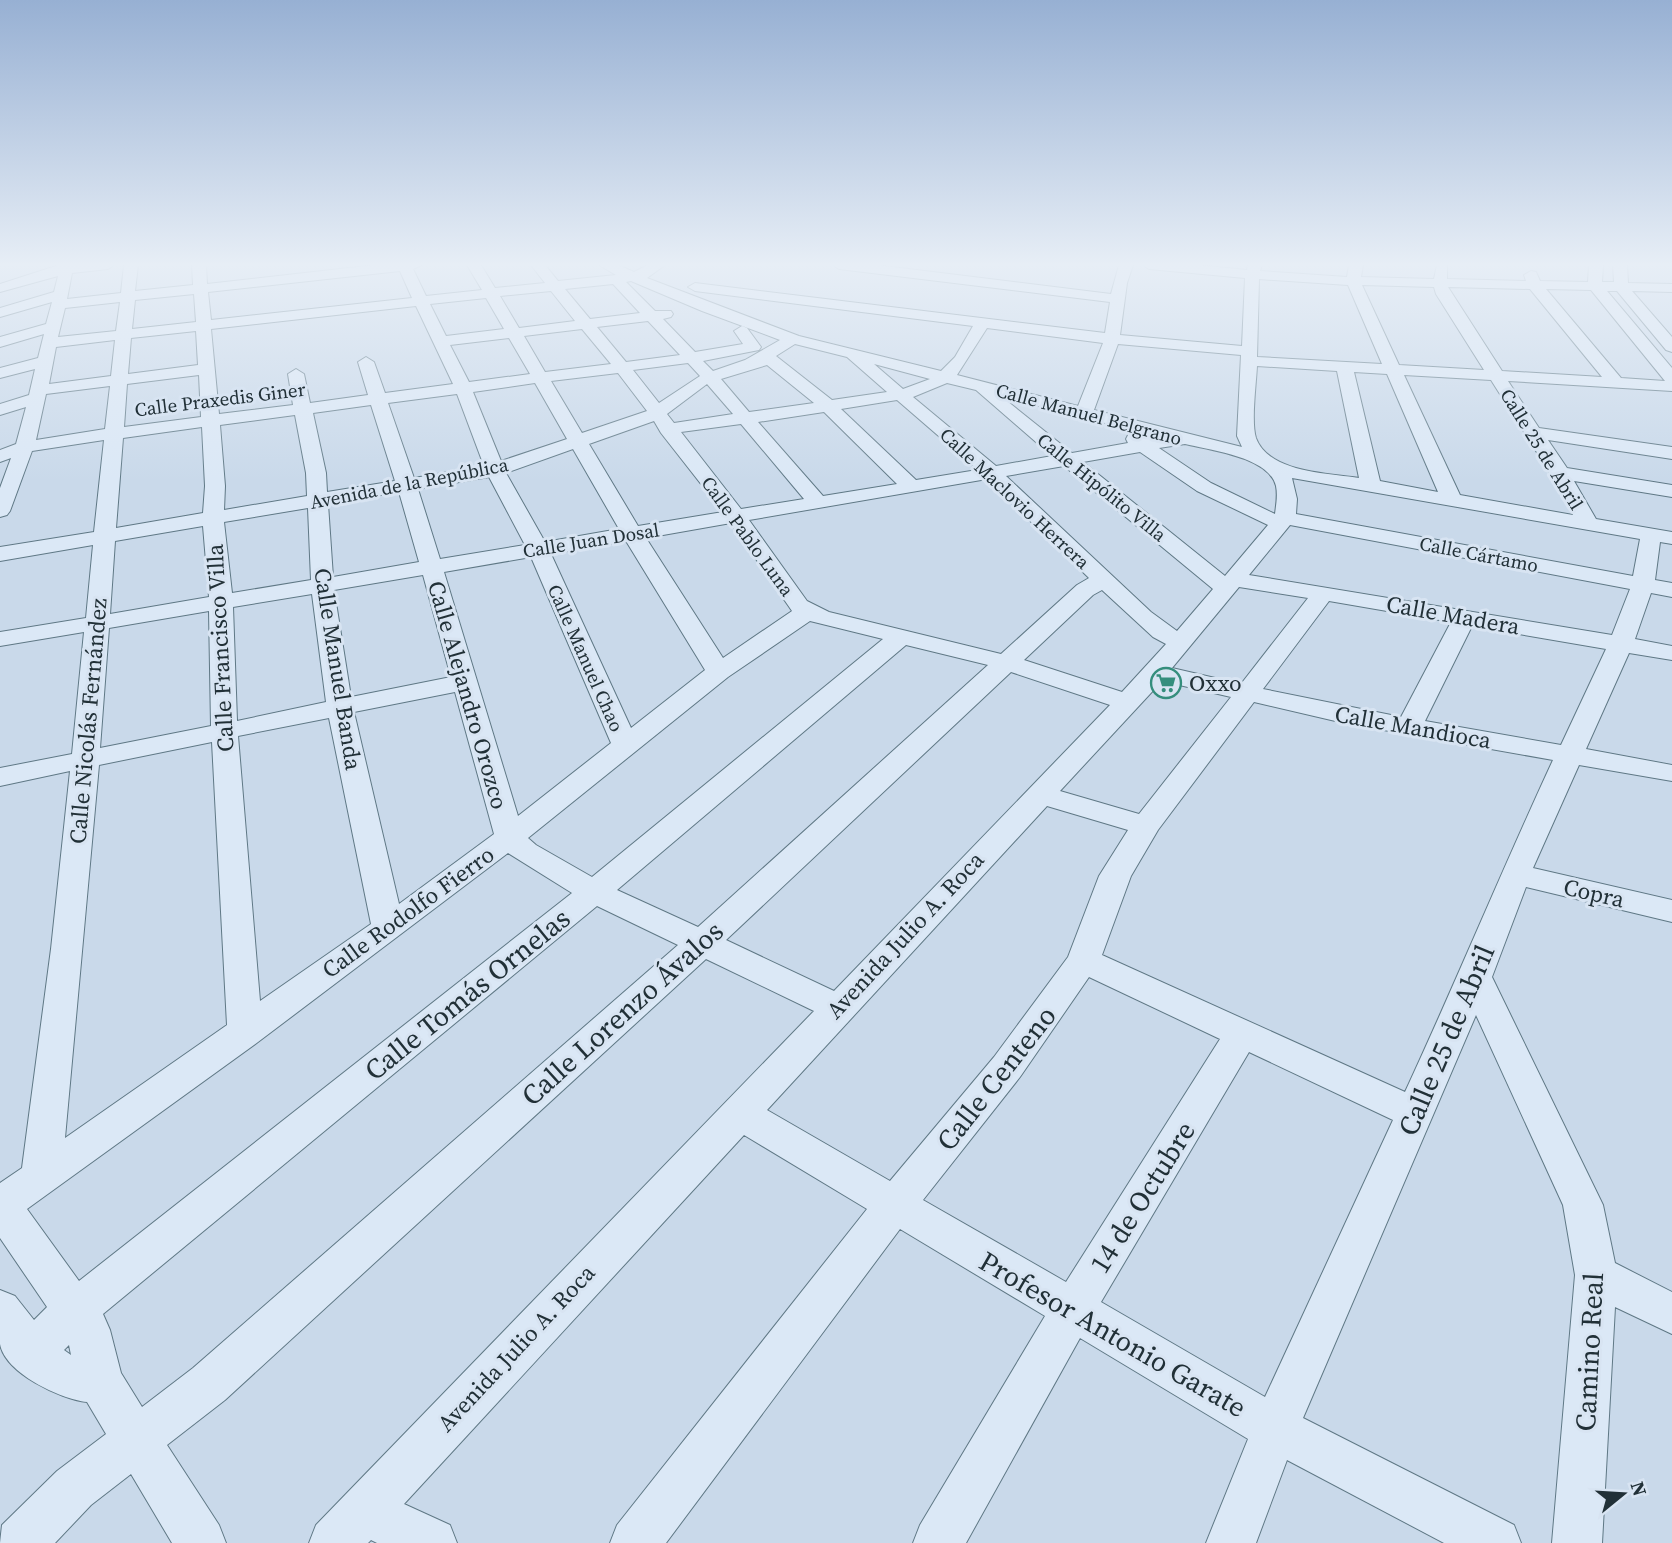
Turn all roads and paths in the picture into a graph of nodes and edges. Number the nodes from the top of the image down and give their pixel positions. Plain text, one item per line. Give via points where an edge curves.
1 (36, 337) edge
2 (51, 337) edge
3 (123, 337) edge
4 (203, 337) edge
5 (437, 337) edge
6 (480, 337) edge
7 (515, 337) edge
8 (598, 337) edge
9 (672, 337) edge
10 (746, 337) edge
11 (787, 337) edge
12 (974, 337) edge
13 (1096, 337) edge
14 (1249, 337) edge
15 (1381, 337) edge
16 (1471, 337) edge
17 (1581, 337) edge
18 (1638, 337) edge
19 (793, 339) junction
20 (1112, 339) junction
21 (0, 342) edge
22 (439, 342) junction
23 (839, 349) junction
24 (758, 356) junction
25 (1248, 356) junction
26 (691, 358) junction
27 (45, 361) junction
28 (366, 362) dead end
29 (1344, 366) junction
30 (622, 367) junction
31 (206, 369) junction
32 (1395, 369) junction
33 (0, 373) edge
34 (296, 374) dead end
35 (1496, 375) junction
36 (709, 376) junction
37 (541, 377) junction
38 (946, 377) junction
39 (1672, 378) edge
40 (120, 380) junction
41 (1615, 382) junction
42 (976, 385) junction
43 (1672, 386) edge
44 (463, 388) junction
45 (39, 394) junction
46 (897, 395) junction
47 (377, 400) junction
48 (828, 406) junction
49 (0, 410) edge
50 (302, 410) junction
51 (1084, 412) junction
52 (744, 418) junction
53 (211, 421) junction
54 (662, 421) junction
55 (1115, 421) junction
56 (1532, 432) junction
57 (114, 434) junction
58 (1181, 439) junction
59 (579, 442) junction
60 (1142, 444) junction
61 (25, 447) junction
62 (1672, 453) edge
63 (0, 456) edge
64 (1067, 458) junction
65 (1267, 463) junction
66 (495, 470) junction
67 (992, 473) junction
68 (1560, 473) junction
69 (405, 486) junction
70 (1371, 486) junction
71 (912, 487) junction
72 (1672, 491) edge
73 (317, 500) junction
74 (1452, 500) junction
75 (818, 503) junction
76 (0, 511) edge
77 (736, 516) junction
78 (213, 518) junction
79 (1283, 520) junction
80 (1588, 523) junction
81 (632, 533) junction
82 (104, 536) junction
83 (1661, 536) edge
84 (538, 549) junction
85 (0, 554) edge
86 (431, 566) junction
87 (1103, 580) junction
88 (323, 584) junction
89 (1231, 584) junction
90 (1657, 587) edge
91 (1323, 593) junction
92 (221, 601) junction
93 (808, 611) junction
94 (1465, 617) junction
95 (96, 623) junction
96 (903, 635) junction
97 (0, 639) edge
98 (1182, 643) junction
99 (1621, 643) junction
100 (1672, 653) edge
101 (1005, 662) junction
102 (719, 672) junction
103 (1156, 672) junction
104 (465, 682) junction
105 (1247, 694) junction
106 (1125, 702) junction
107 (340, 708) junction
108 (1410, 725) junction
109 (224, 731) junction
110 (626, 746) junction
111 (1569, 756) junction
112 (85, 761) junction
113 (1672, 773) edge
114 (0, 777) edge
115 (1039, 794) junction
116 (1146, 825) junction
117 (510, 837) junction
118 (1516, 874) junction
119 (593, 891) junction
120 (1672, 911) edge
121 (388, 928) junction
122 (702, 943) junction
123 (1083, 960) junction
124 (1475, 977) junction
125 (837, 1007) junction
126 (245, 1032) junction
127 (1242, 1034) junction
128 (738, 1112) junction
129 (1415, 1113) junction
130 (41, 1177) junction
131 (1, 1204) edge
132 (894, 1206) junction
133 (1596, 1275) junction
134 (1073, 1309) junction
135 (0, 1310) edge
136 (75, 1310) junction
137 (1672, 1314) edge
138 (31, 1352) junction
139 (100, 1382) junction
140 (1275, 1429) junction
141 (135, 1441) junction
142 (348, 1527) edge
143 (20, 1543) edge
144 (201, 1543) edge
145 (432, 1543) edge
146 (635, 1543) edge
147 (939, 1543) edge
148 (1231, 1543) edge
149 (1496, 1543) edge
150 (1577, 1543) edge

1 - 21 street
2 - 27 street
3 - 40 street, Calle Nicolás Fernández
4 - 31 street, Calle Francisco Villa
5 - 22 street, Calle Manuel Chao
6 - 22 street
7 - 37 street
8 - 30 street, Calle Pablo Luna
9 - 26 street
10 - 24 street
11 - 19 street, Calle Manuel Belgrano
12 - 38 street
13 - 20 street
14 - 25 street
15 - 32 street
16 - 35 street, Calle 25 de Abril
17 - 41 street
18 - 39 street
19 - 23 street, Calle Manuel Belgrano
19 - 24 street, Avenida de la República
20 - 25 street
20 - 51 street
22 - 44 street, Calle Manuel Chao
23 - 24 street
23 - 38 street, Calle Manuel Belgrano
23 - 46 street, Calle Maclovio Herrera
24 - 26 street, Calle Praxedis Giner
24 - 36 street, Avenida de la República
24 - 48 street
25 - 29 street
25 - 65 street via 1247,436
26 - 30 street, Calle Praxedis Giner
26 - 36 street
27 - 33 street
27 - 45 street
28 - 47 street, Calle Alejandro Orozco
29 - 32 street
29 - 70 street
30 - 37 street, Calle Praxedis Giner
30 - 54 street, Calle Pablo Luna
31 - 40 street
31 - 53 street, Calle Francisco Villa
32 - 35 street
32 - 74 street
34 - 50 street, Calle Manuel Banda
35 - 41 street
35 - 56 street, Calle 25 de Abril
36 - 52 street
36 - 54 street, Avenida de la República via 684,391
37 - 44 street, Calle Praxedis Giner
37 - 59 street
38 - 42 street, Calle Manuel Belgrano
38 - 46 street
40 - 45 street
40 - 57 street, Calle Nicolás Fernández
41 - 43 street
42 - 51 street, Calle Manuel Belgrano
42 - 64 street, Calle Hipólito Villa
44 - 47 street, Calle Praxedis Giner
44 - 66 street, Calle Manuel Chao
45 - 49 street
45 - 61 street
46 - 48 street
46 - 67 street, Calle Maclovio Herrera
47 - 50 street, Calle Praxedis Giner
47 - 69 street, Calle Alejandro Orozco
48 - 52 street
48 - 71 street
50 - 53 street, Calle Praxedis Giner
50 - 73 street, Calle Manuel Banda
51 - 55 street, Calle Manuel Belgrano
52 - 54 street
52 - 75 street
53 - 57 street, Calle Praxedis Giner
53 - 78 street, Calle Francisco Villa
54 - 59 street, Avenida de la República
54 - 77 street, Calle Pablo Luna
55 - 58 street, Calle Manuel Belgrano
55 - 60 street, Calle Cártamo
56 - 62 street
56 - 68 street, Calle 25 de Abril
57 - 61 street, Calle Praxedis Giner
57 - 82 street, Calle Nicolás Fernández
58 - 60 street, Calle Juan Dosal
58 - 65 street, Calle Manuel Belgrano
59 - 66 street, Avenida de la República
59 - 81 street
60 - 64 street, Calle Juan Dosal
60 - 79 street, Calle Cártamo via 1214,495 1247,512
61 - 63 street, Calle Praxedis Giner
61 - 76 street
64 - 67 street, Calle Juan Dosal
64 - 89 street, Calle Hipólito Villa
65 - 70 street, Calle Manuel Belgrano
65 - 79 street via 1287,491
66 - 69 street, Avenida de la República
66 - 84 street, Calle Manuel Chao
67 - 71 street, Calle Juan Dosal
67 - 87 street, Calle Maclovio Herrera
68 - 72 street
68 - 80 street, Calle 25 de Abril
69 - 73 street, Avenida de la República
69 - 86 street, Calle Alejandro Orozco
70 - 74 street, Calle Manuel Belgrano
71 - 75 street, Calle Juan Dosal
73 - 78 street, Avenida de la República
73 - 88 street, Calle Manuel Banda
74 - 80 street, Calle Manuel Belgrano
75 - 77 street, Calle Juan Dosal
77 - 81 street, Calle Juan Dosal
77 - 93 street, Calle Pablo Luna via 789,593
78 - 82 street, Avenida de la República
78 - 92 street, Calle Francisco Villa
79 - 89 street, Avenida Julio A. Roca
79 - 90 street, Calle Cártamo
80 - 83 street, Calle Manuel Belgrano
81 - 84 street, Calle Juan Dosal
81 - 102 street
82 - 85 street, Avenida de la República
82 - 95 street, Calle Nicolás Fernández
83 - 90 street, Calle 25 de Abril
84 - 86 street, Calle Juan Dosal
84 - 110 street, Calle Manuel Chao
86 - 88 street, Calle Juan Dosal
86 - 104 street, Calle Alejandro Orozco
87 - 98 street, Calle Maclovio Herrera via 1161,632
87 - 101 street, Calle Lorenzo Ávalos via 1084,590
88 - 92 street, Calle Juan Dosal
88 - 107 street, Calle Manuel Banda
89 - 91 street, Calle Madera
89 - 98 street, Avenida Julio A. Roca
90 - 99 street, Calle 25 de Abril
91 - 94 street, Calle Madera
91 - 105 street, Calle Centeno
92 - 95 street, Calle Juan Dosal
92 - 109 street, Calle Francisco Villa
93 - 96 street, Calle Pablo Luna
93 - 102 street, Calle Rodolfo Fierro
94 - 99 street, Calle Madera
94 - 108 street
95 - 97 street, Calle Juan Dosal
95 - 112 street, Calle Nicolás Fernández
96 - 101 street, Calle Pablo Luna
96 - 119 street, Calle Tomás Ornelas via 708,802
98 - 103 street, Avenida Julio A. Roca
99 - 100 street, Calle Madera
99 - 111 street, Calle 25 de Abril
101 - 106 street, Calle Pablo Luna
101 - 122 street, Calle Lorenzo Ávalos
102 - 110 street, Calle Rodolfo Fierro
103 - 105 street, Calle Mandioca
103 - 106 street, Avenida Julio A. Roca
104 - 107 street
104 - 117 street, Calle Alejandro Orozco
105 - 108 street, Calle Mandioca
105 - 116 street, Calle Centeno
106 - 115 street, Avenida Julio A. Roca
107 - 109 street
107 - 121 street, Calle Manuel Banda
108 - 111 street, Calle Mandioca
109 - 112 street
109 - 126 street, Calle Francisco Villa
110 - 117 street, Calle Rodolfo Fierro
111 - 113 street, Calle Mandioca
111 - 118 street, Calle 25 de Abril
112 - 114 street
112 - 130 street, Calle Nicolás Fernández via 62,1022
115 - 116 street
115 - 125 street, Avenida Julio A. Roca
116 - 123 street, Calle Centeno via 1115,876
117 - 119 street, Calle Alejandro Orozco via 525,852
117 - 121 street, Calle Rodolfo Fierro
118 - 120 street, Copra
118 - 124 street, Calle 25 de Abril
119 - 122 street, Calle Alejandro Orozco
119 - 136 street, Calle Tomás Ornelas
121 - 126 street, Calle Rodolfo Fierro
122 - 125 street, Calle Alejandro Orozco
122 - 141 street, Calle Lorenzo Ávalos via 245,1352
123 - 127 street
123 - 132 street, Calle Centeno via 1007,1067
124 - 129 street, Calle 25 de Abril
124 - 133 street, Camino Real via 1583,1205
125 - 128 street, Avenida Julio A. Roca
126 - 130 street, Calle Rodolfo Fierro
127 - 129 street
127 - 134 street, 14 de Octubre
128 - 132 street, Profesor Antonio Garate
128 - 142 street, Avenida Julio A. Roca
129 - 140 street, Calle 25 de Abril
130 - 131 street, Calle Rodolfo Fierro
131 - 136 street
132 - 134 street, Profesor Antonio Garate
132 - 146 street, Calle Centeno
133 - 137 street
133 - 150 street, Camino Real
134 - 140 street, Profesor Antonio Garate
134 - 147 street, 14 de Octubre
135 - 138 street
136 - 138 street, Calle Tomás Ornelas
136 - 139 street via 88,1330
138 - 139 street via 67,1377
139 - 141 street
140 - 148 street, Calle 25 de Abril
140 - 149 street, Profesor Antonio Garate
141 - 143 street, Calle Lorenzo Ávalos via 74,1488
141 - 144 street
142 - 145 street

